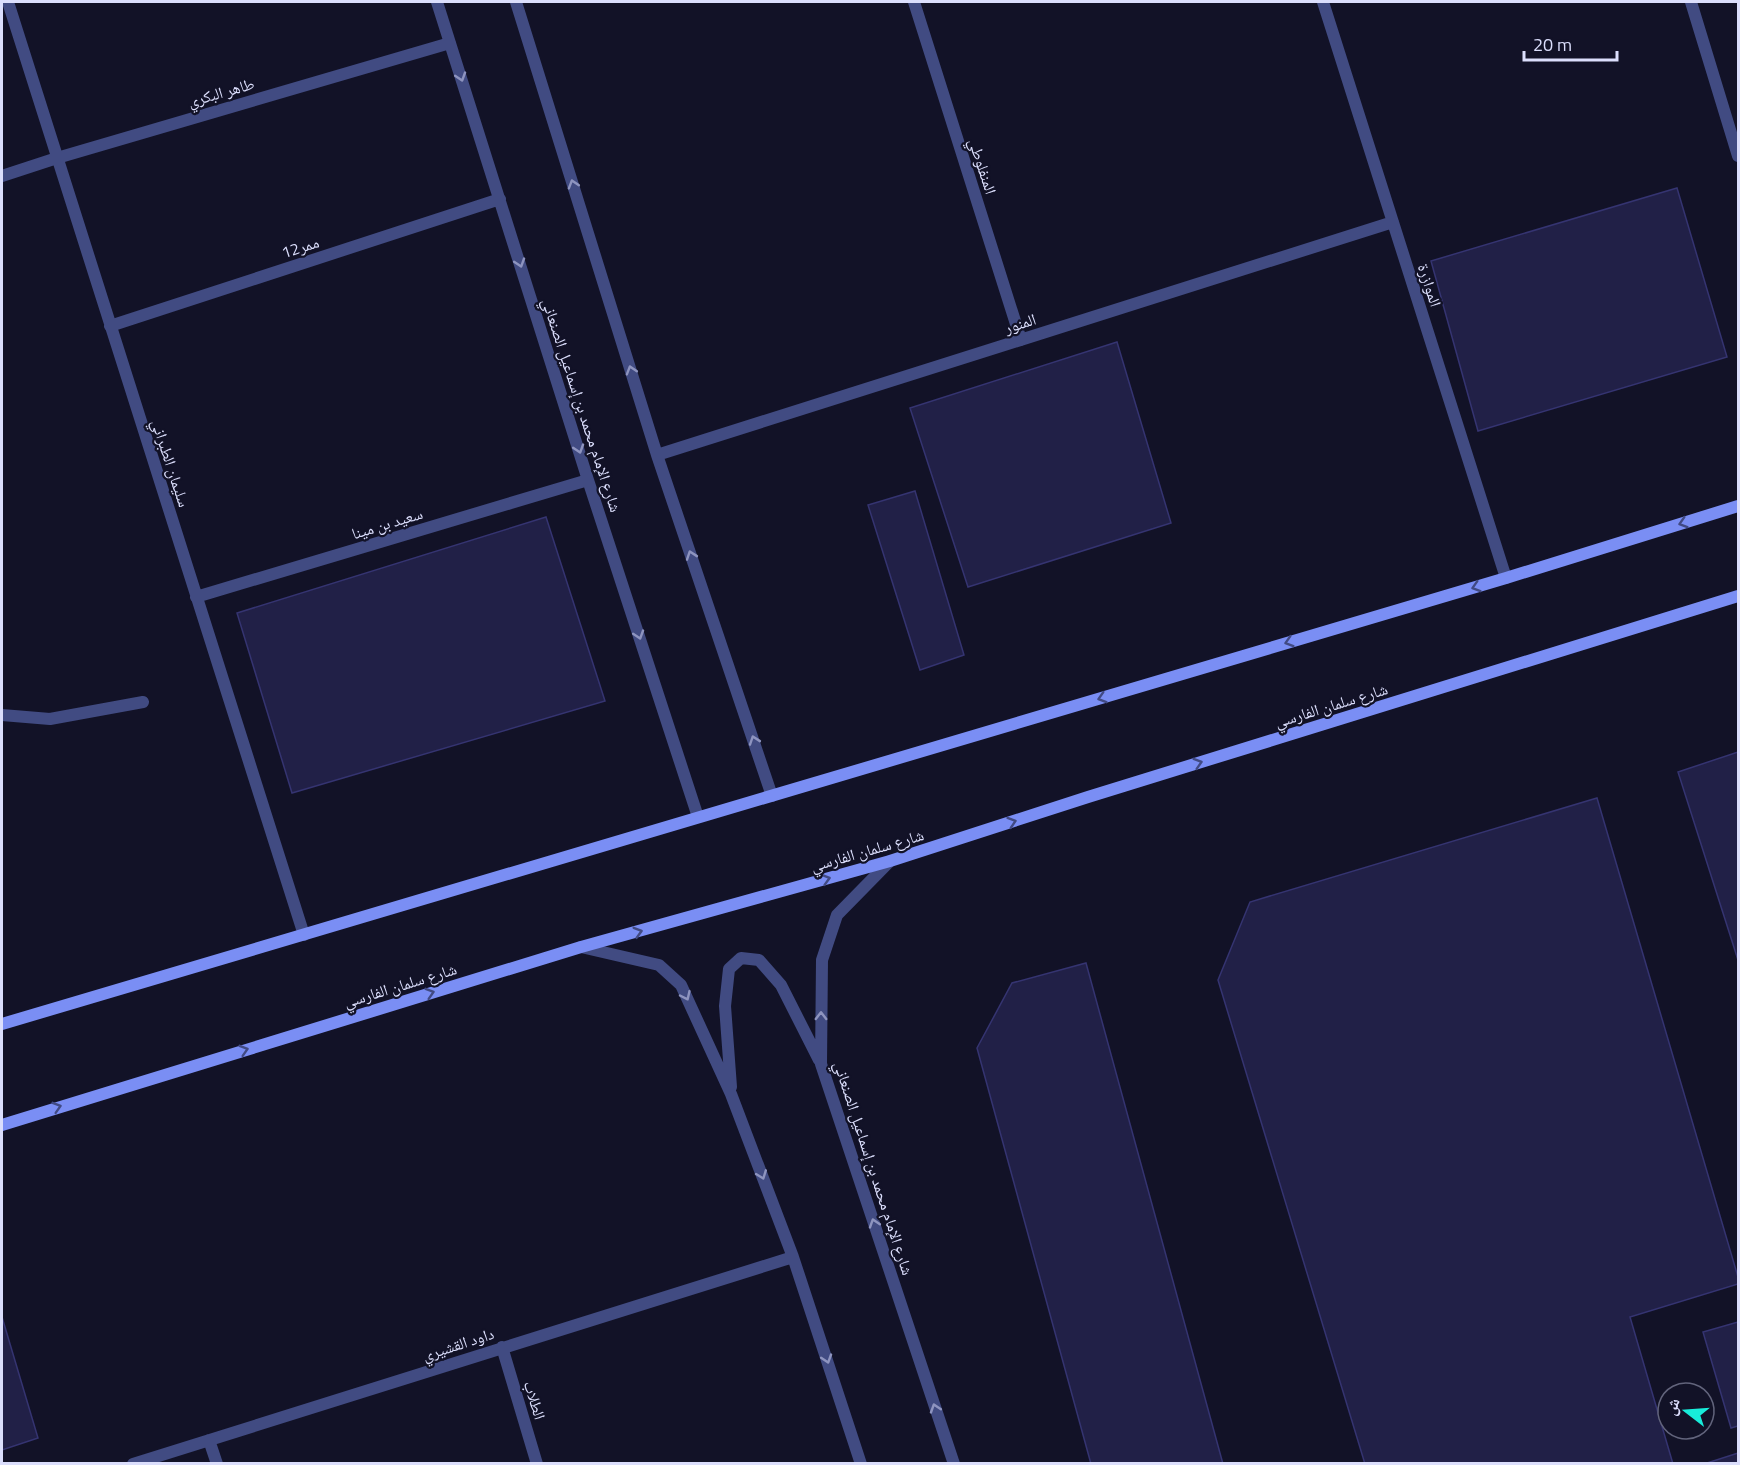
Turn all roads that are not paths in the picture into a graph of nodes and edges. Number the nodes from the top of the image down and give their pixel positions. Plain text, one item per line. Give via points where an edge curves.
1 (8, 2) edge
2 (437, 2) edge
3 (516, 2) edge
4 (914, 2) edge
5 (1323, 2) edge
6 (1690, 2) edge
7 (450, 43) junction
8 (1733, 122) edge
9 (1738, 156) edge
10 (57, 158) junction
11 (2, 176) edge
12 (500, 199) junction
13 (1393, 222) junction
14 (110, 326) junction
15 (1022, 340) junction
16 (657, 455) junction
17 (588, 480) junction
18 (1738, 506) edge
19 (1506, 578) junction
20 (1738, 596) edge
21 (196, 597) junction
22 (144, 702) dead end
23 (2, 715) edge
24 (772, 795) junction
25 (698, 817) junction
26 (890, 861) junction
27 (304, 935) junction
28 (581, 947) junction
29 (2, 1024) edge
30 (821, 1064) junction
31 (731, 1094) junction
32 (2, 1125) edge
33 (793, 1257) junction
34 (502, 1347) junction
35 (209, 1440) junction
36 (133, 1464) edge
37 (217, 1464) edge
38 (537, 1464) edge
39 (861, 1464) edge
40 (954, 1464) edge

1 - 10 street, سليمان الطبراني
2 - 7 street, شارع الإمام محمد بن إسماعيل الصنعاني
16 -> 3 street
4 - 15 street, المنفلوطي
5 - 13 street, الموازرة
6 - 8 street
7 - 10 street, طاهر البكري
7 -> 12 street, شارع الإمام محمد بن إسماعيل الصنعاني
8 - 9 street
10 - 11 street, طاهر البكري
10 - 14 street, سليمان الطبراني
12 - 14 street, ممر12
12 -> 17 street, شارع الإمام محمد بن إسماعيل الصنعاني
13 - 15 street, المنور
13 - 19 street, الموازرة
14 - 21 street, سليمان الطبراني
15 - 16 street, المنور
24 -> 16 street
17 - 21 street, سعيد بن مينا
17 -> 25 street, شارع الإمام محمد بن إسماعيل الصنعاني
18 -> 19 street
19 -> 24 street
26 -> 20 street, شارع سلمان الفارسي
21 - 27 street, سليمان الطبراني
22 - 23 street via 50,719
24 - 25 street
25 - 27 street
28 -> 26 street, شارع سلمان الفارسي
30 -> 26 street, شارع الإمام محمد بن إسماعيل الصنعاني via 825,949 837,915
27 - 29 street
28 -> 31 street via 659,965 681,985
32 -> 28 street, شارع سلمان الفارسي
30 - 31 street via 781,985 759,960 741,958 729,969 725,1006
40 -> 30 street, شارع الإمام محمد بن إسماعيل الصنعاني
31 -> 33 street
33 - 34 street, داود القشيري
33 -> 39 street
34 - 35 street, داود القشيري
34 - 38 street, الطلاب
35 - 36 street, داود القشيري
35 - 37 street

